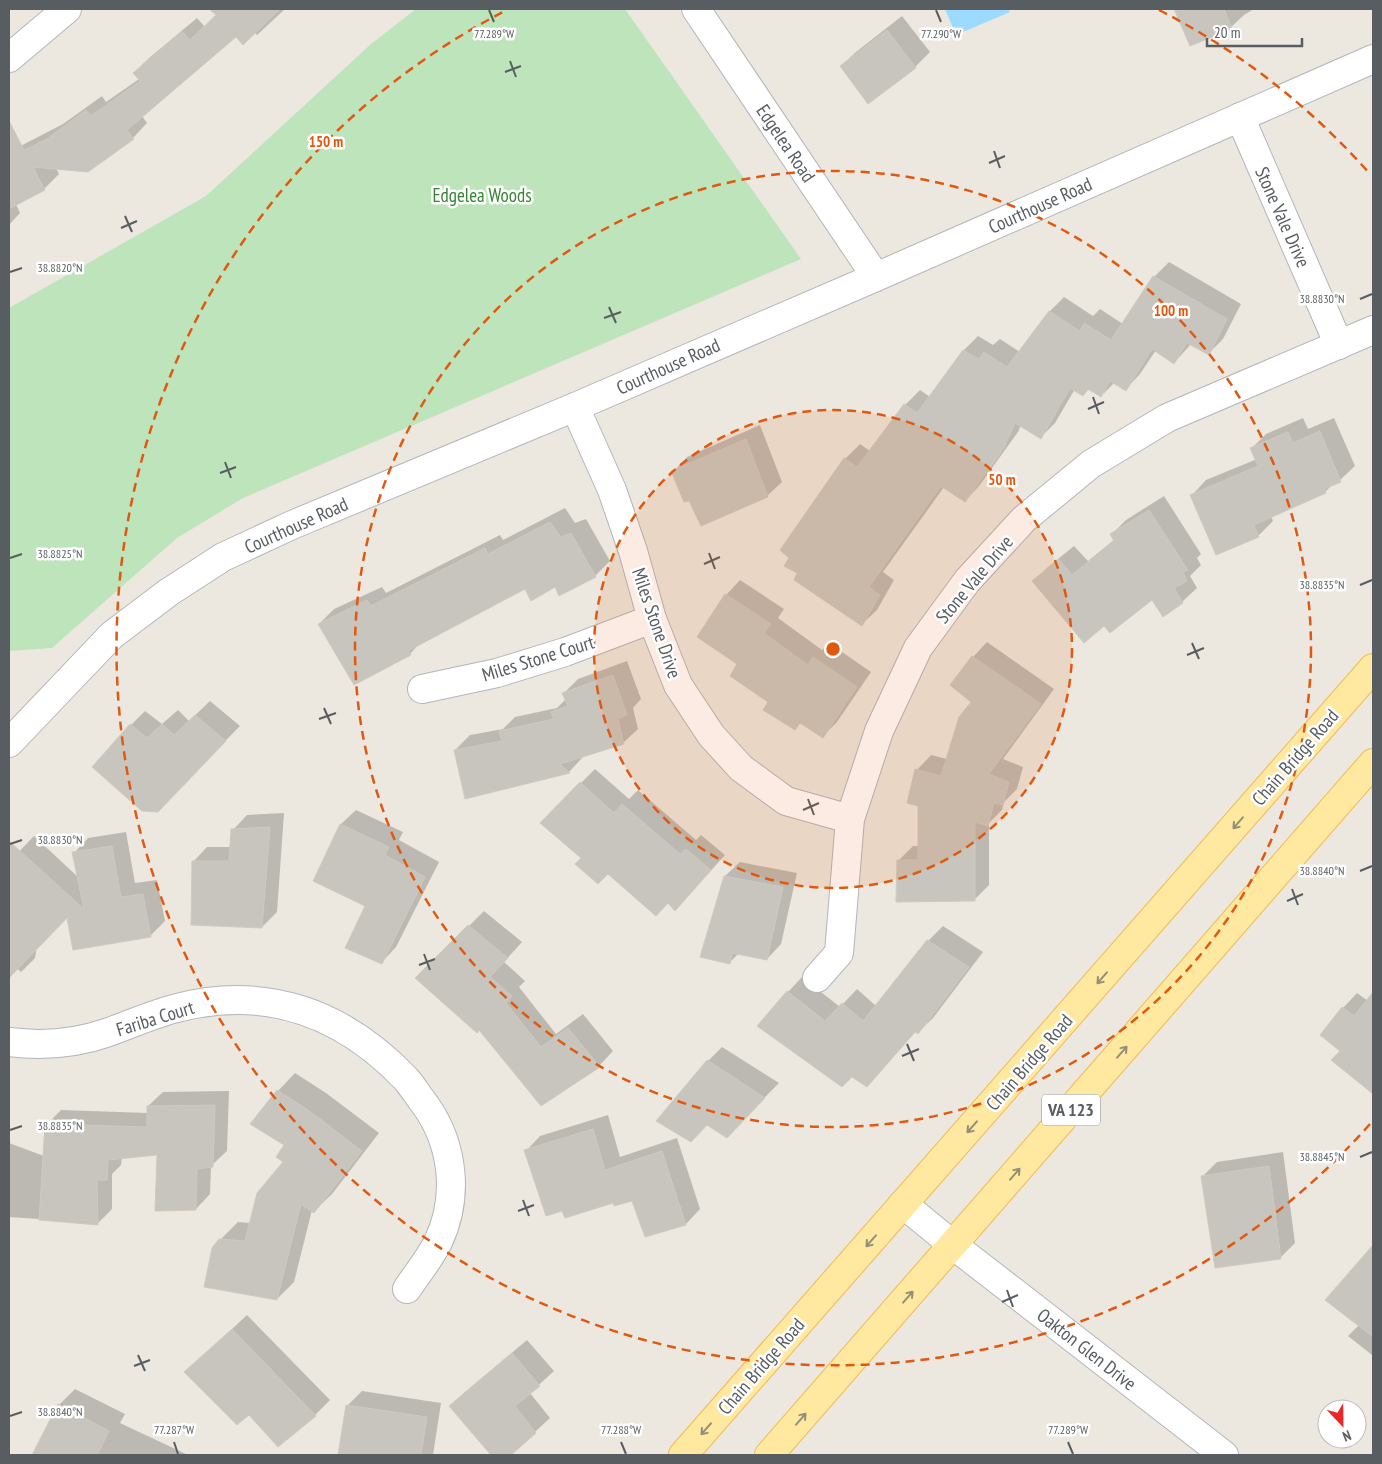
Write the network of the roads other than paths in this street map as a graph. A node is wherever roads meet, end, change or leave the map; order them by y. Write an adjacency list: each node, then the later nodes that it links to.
1 (67, 9): 3 (street)
2 (696, 9): 6 (street, Edgelea Road)
3 (9, 58)
4 (1373, 59): 5 (street, Courthouse Road)
5 (1240, 118): 6 (street, Courthouse Road); 8 (street, Stone Vale Drive)
6 (876, 277): 9 (street, Courthouse Road)
7 (1373, 330): 8 (street, Stone Vale Drive)
8 (1339, 344): 15 (street, Stone Vale Drive)
9 (574, 407): 10 (street, Miles Stone Drive); 13 (street, Courthouse Road)
10 (652, 619): 12 (street, Miles Stone Court); 15 (street, Miles Stone Drive)
11 (1373, 668): 18 (main road, Chain Bridge Road, one-way to 18)
12 (422, 689)
13 (9, 743)
14 (1373, 763): 19 (main road, VA 123, one-way to 14)
15 (850, 819): 16 (street, Stone Vale Drive)
16 (817, 978)
17 (9, 1042): 20 (street, Fariba Court)
18 (903, 1204): 19 (street, Oakton Glen Drive); 21 (main road, Chain Bridge Road, one-way to 21)
19 (954, 1245): 22 (main road, VA 123, one-way to 19); 23 (street, Oakton Glen Drive)
20 (407, 1289)
21 (683, 1455)
22 (769, 1455)
23 (1224, 1455)

